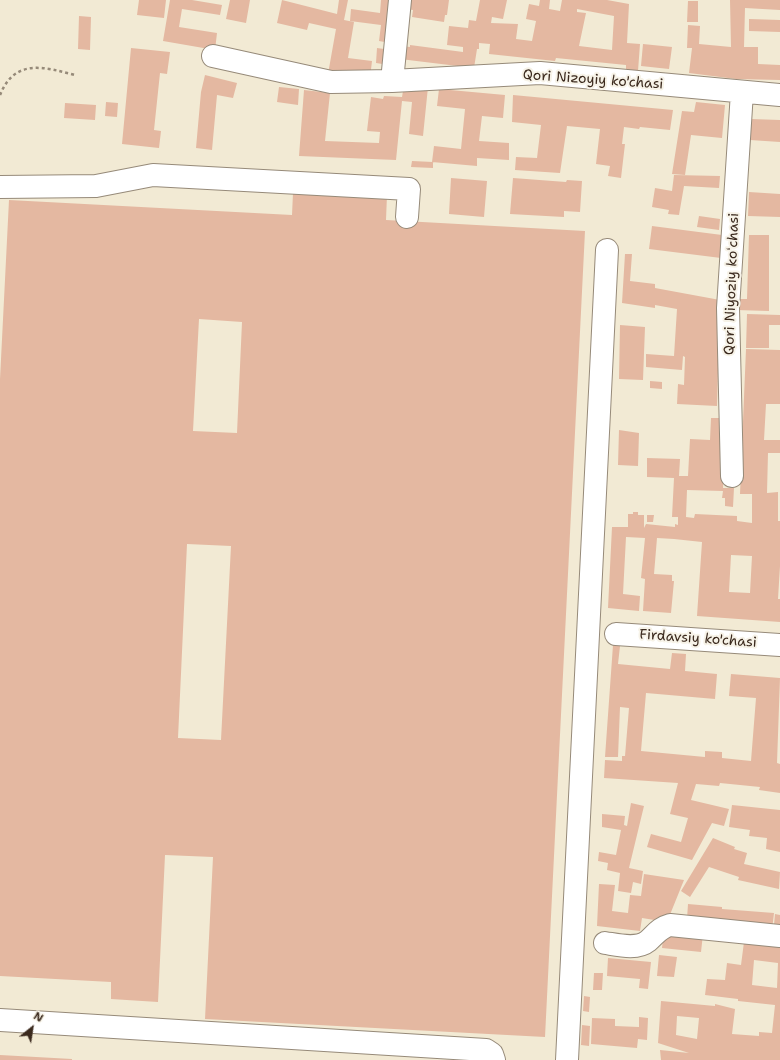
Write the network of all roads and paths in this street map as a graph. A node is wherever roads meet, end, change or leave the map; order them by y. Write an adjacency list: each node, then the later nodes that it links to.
1 (400, 0): 4 (street)
2 (213, 56): 4 (street, Qori Nizoyiy ko'chasi)
3 (75, 76): 7 (path)
4 (392, 81): 5 (street, Qori Nizoyiy ko'chasi)
5 (742, 92): 6 (street, Qori Nizoyiy ko'chasi); 11 (street, Qori Niyoziy koʻchasi)
6 (780, 95)
7 (0, 96)
8 (0, 187): 9 (street)
9 (407, 217)
10 (607, 250): 18 (street)
11 (732, 476)
12 (616, 634): 13 (street, Firdavsiy ko'chasi)
13 (780, 645)
14 (780, 936): 15 (street)
15 (605, 943)
16 (0, 1020): 17 (street)
17 (494, 1060)
18 (567, 1060)

